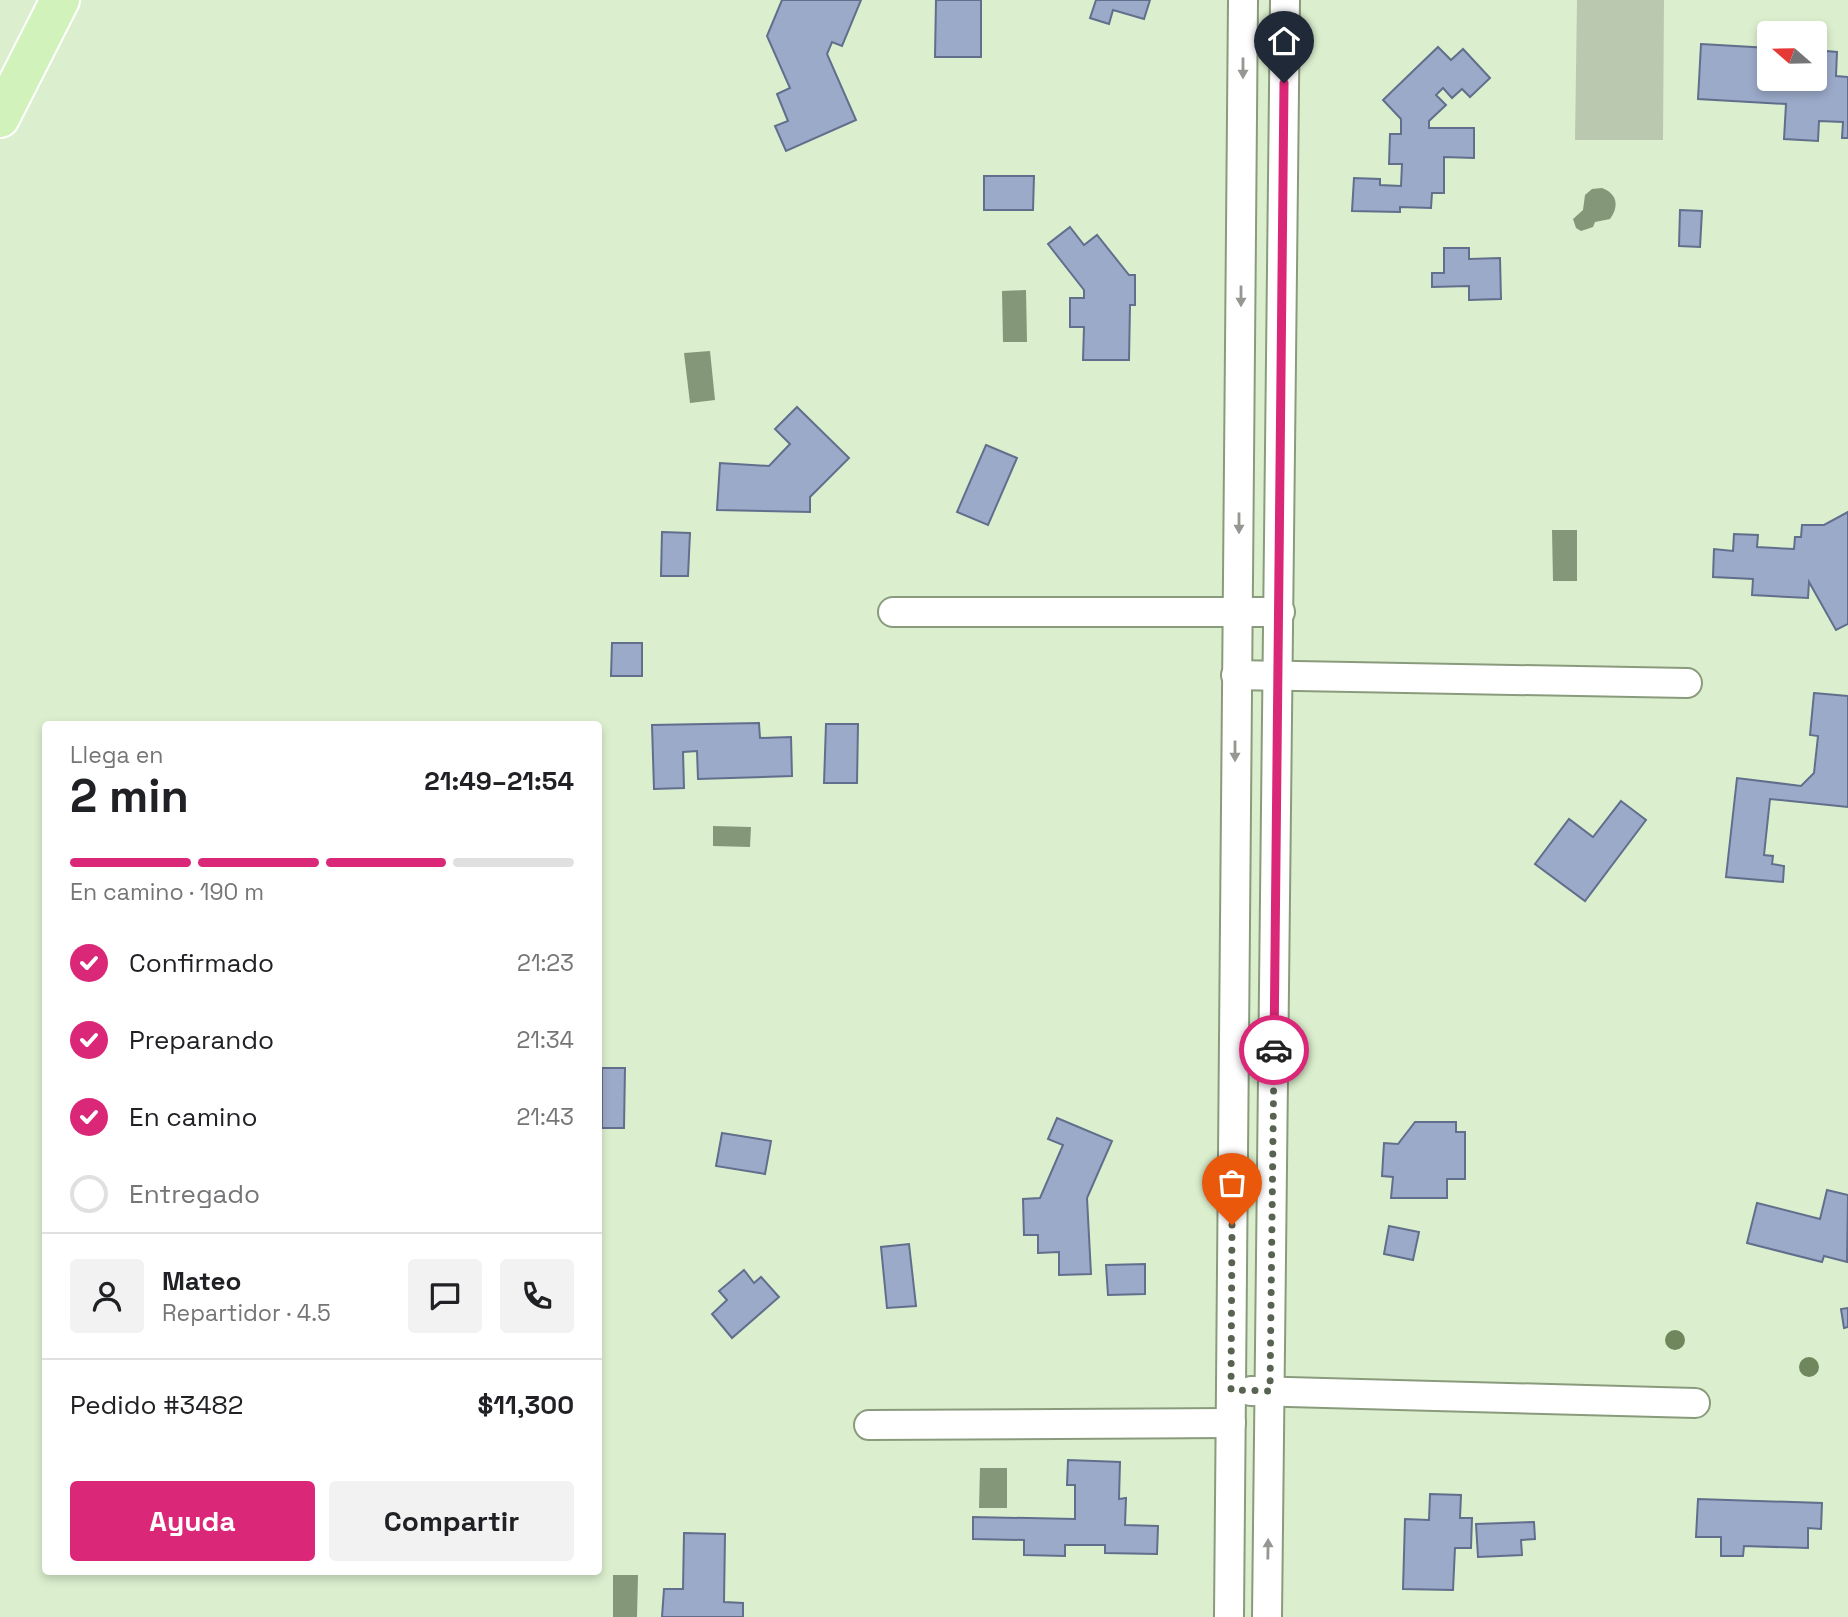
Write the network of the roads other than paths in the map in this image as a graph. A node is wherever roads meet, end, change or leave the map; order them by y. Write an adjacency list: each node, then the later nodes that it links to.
1 (60, 0): 4 (main road)
2 (1243, 0): 6 (street, one-way to 6)
3 (1285, 0): 7 (street)
4 (0, 118)
5 (893, 612): 6 (street)
6 (1238, 612): 7 (street); 8 (street)
7 (1280, 612): 9 (street)
8 (1236, 675): 9 (street); 11 (street, one-way to 11)
9 (1279, 676): 10 (street); 12 (street)
10 (1687, 683)
11 (1231, 1390): 12 (street); 14 (street)
12 (1270, 1391): 13 (street); 17 (street, one-way to 12)
13 (1695, 1403)
14 (1231, 1423): 15 (street); 16 (street)
15 (869, 1425)
16 (1229, 1617)
17 (1267, 1617)

